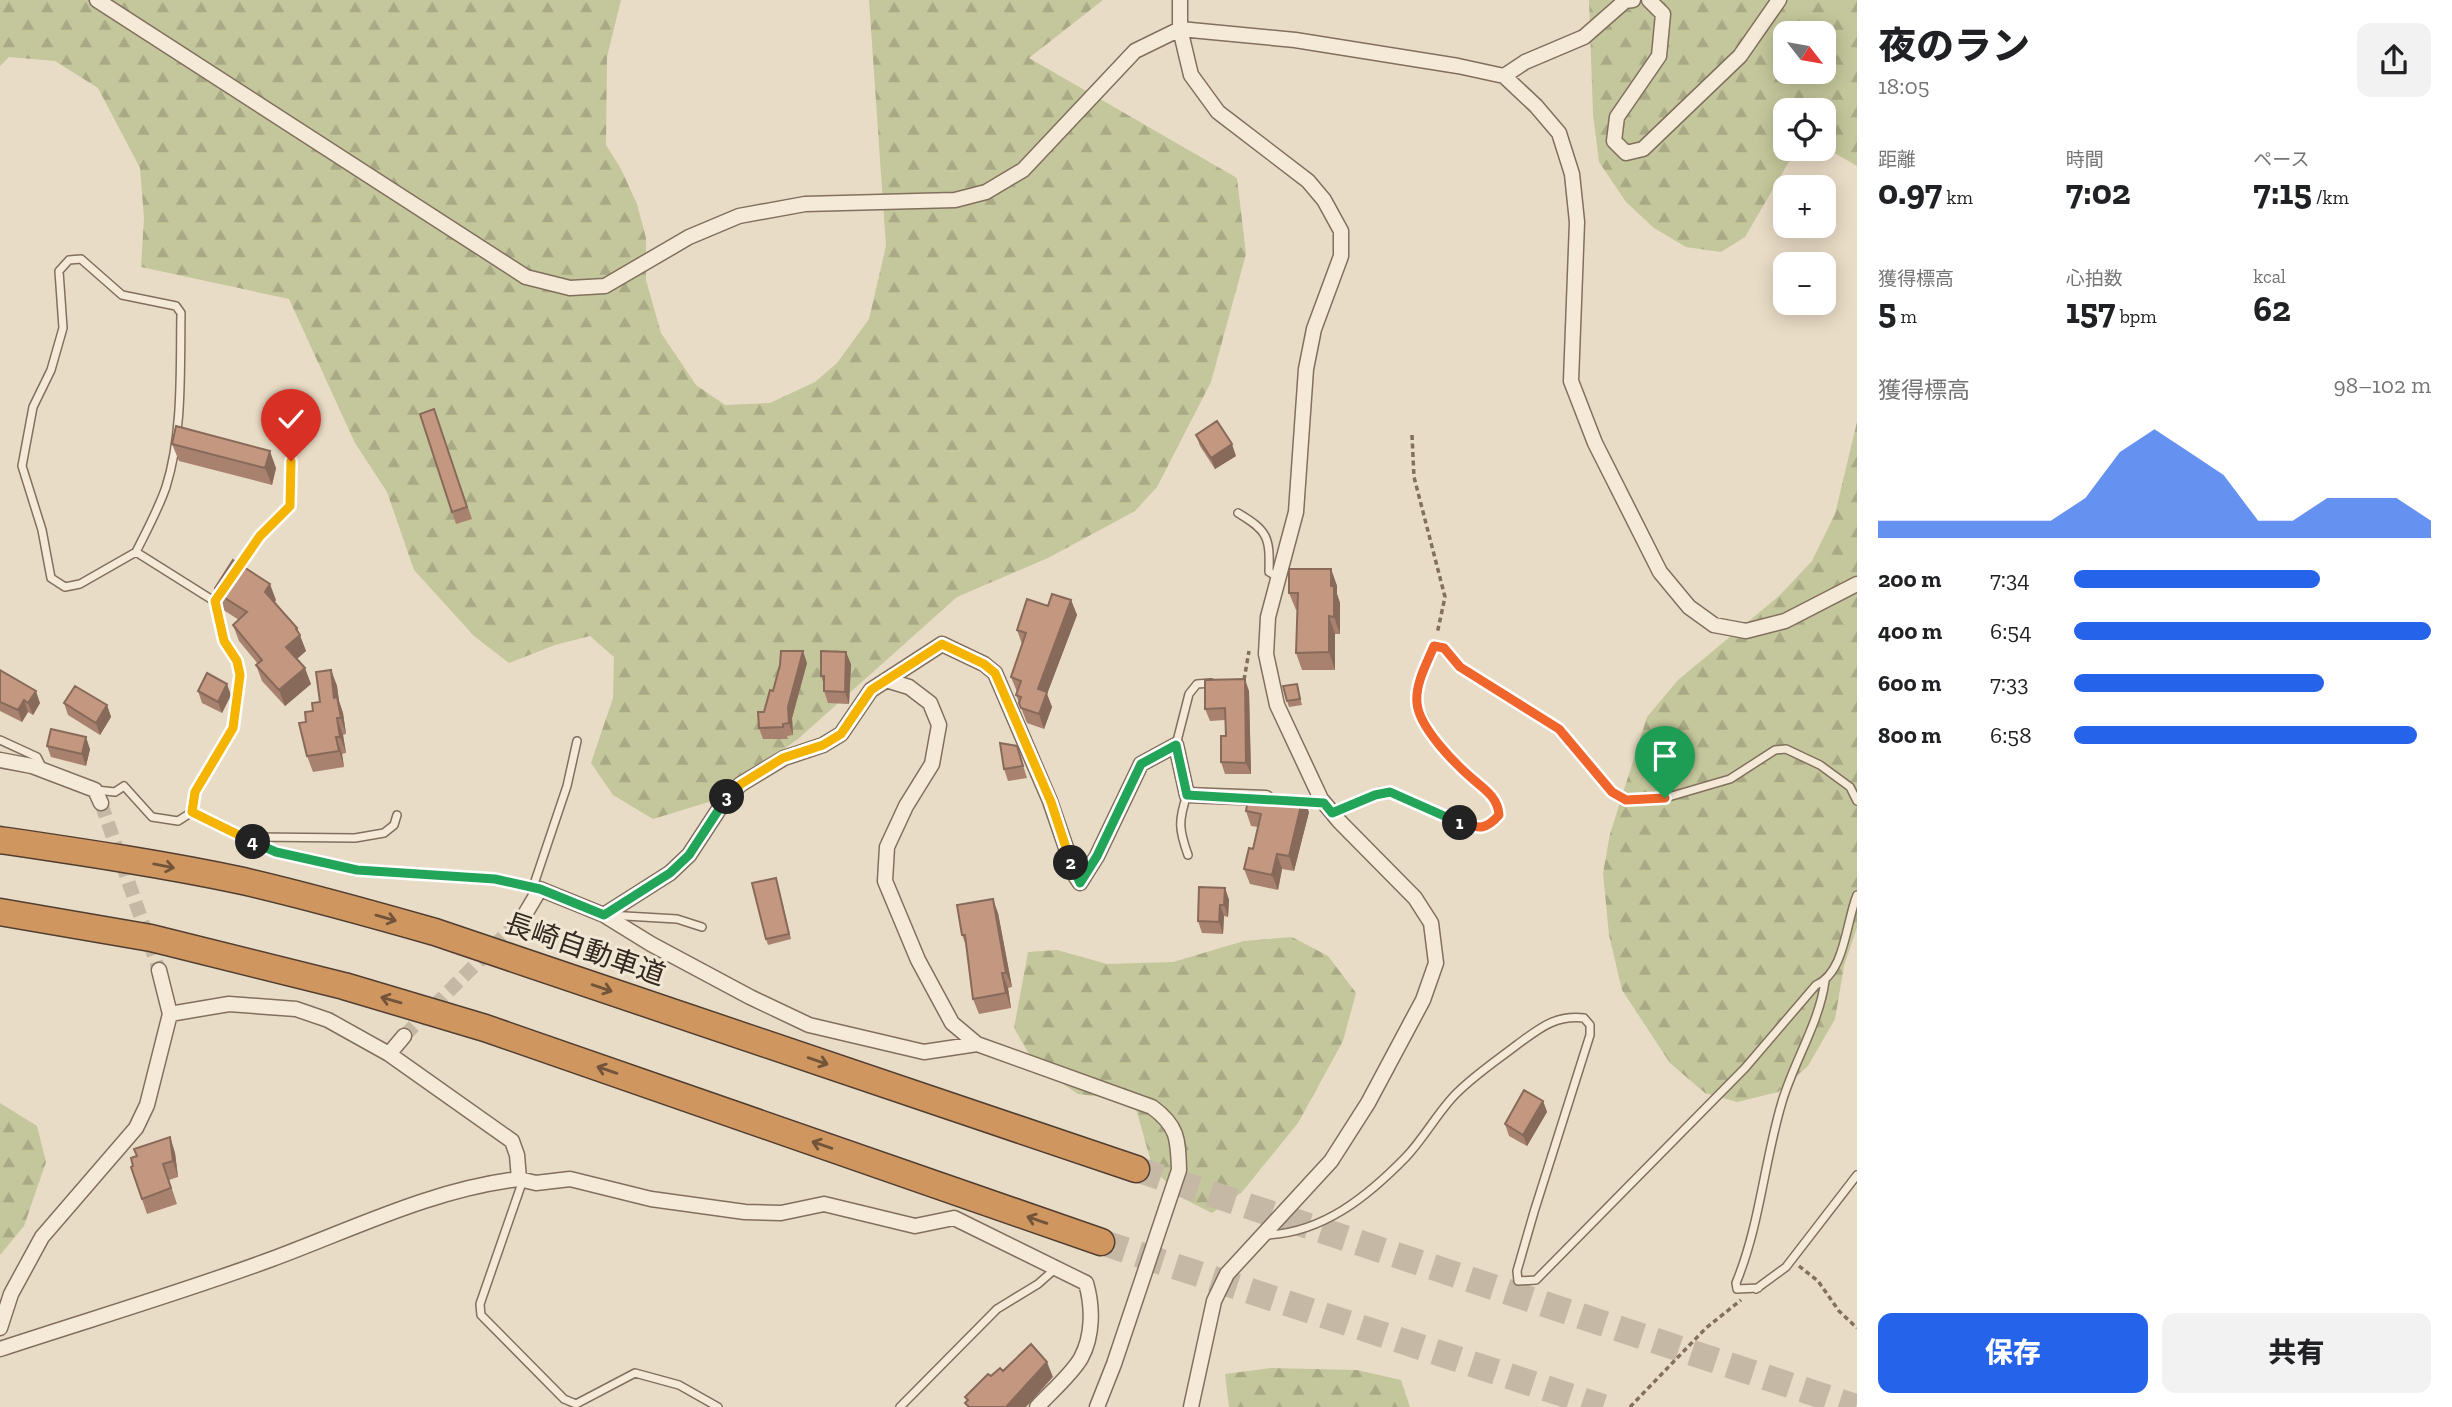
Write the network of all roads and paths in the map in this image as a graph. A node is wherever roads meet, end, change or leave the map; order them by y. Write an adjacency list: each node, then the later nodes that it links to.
1 (97, 0): 6 (street)
2 (1180, 0): 6 (street)
3 (1633, 0): 7 (street)
4 (1650, 0): 5 (street)
5 (1779, 0)
6 (1180, 29): 7 (street); 12 (street)
7 (1504, 76): 14 (street)
8 (1412, 435): 17 (path)
9 (291, 461): 13 (lane)
10 (1238, 513): 12 (lane)
11 (136, 552): 11 (lane); 16 (lane)
12 (1279, 578): 29 (street)
13 (230, 579)
14 (1857, 584)
15 (222, 590): 16 (lane)
16 (215, 601): 30 (lane)
17 (1434, 646): 28 (lane); 29 (lane)
18 (886, 680): 22 (street); 40 (street); 47 (street)
19 (1221, 682): 22 (lane)
20 (0, 740): 24 (lane)
21 (577, 741): 37 (lane)
22 (1176, 745): 25 (street)
23 (0, 760): 24 (street)
24 (44, 771): 26 (street)
25 (1187, 795): 27 (street); 35 (lane)
26 (98, 796): 30 (lane)
27 (1284, 799)
28 (1857, 801)
29 (1322, 806): 52 (street)
30 (192, 812): 33 (lane)
31 (397, 814): 33 (lane)
32 (0, 827): 36 (highway)
33 (240, 837): 37 (lane)
34 (0, 840): 36 (highway, 長崎自動車道)
35 (1188, 855)
36 (116, 857): 49 (highway, 長崎自動車道, one-way to 49)
37 (536, 888): 40 (street); 41 (street)
38 (1857, 895): 44 (lane)
39 (0, 912): 53 (highway, one-way to 39)
40 (604, 915): 42 (lane); 47 (street)
41 (524, 916)
42 (702, 927)
43 (159, 970): 45 (street)
44 (1825, 981): 52 (lane); 56 (lane)
45 (170, 1014): 48 (street); 57 (street)
46 (404, 1036): 48 (street)
47 (977, 1044): 63 (street)
48 (389, 1054): 51 (street)
49 (1136, 1169)
50 (1857, 1175): 54 (lane)
51 (521, 1180): 55 (street); 59 (street); 60 (lane)
52 (1262, 1236): 64 (street)
53 (1101, 1242)
54 (1792, 1260): 56 (lane); 58 (path)
55 (1055, 1268): 61 (lane); 62 (street)
56 (1754, 1290): 65 (path)
57 (0, 1328)
58 (1857, 1328)
59 (0, 1349)
60 (718, 1407)
61 (900, 1407)
62 (1037, 1407)
63 (1097, 1407)
64 (1191, 1407)
65 (1630, 1407)

